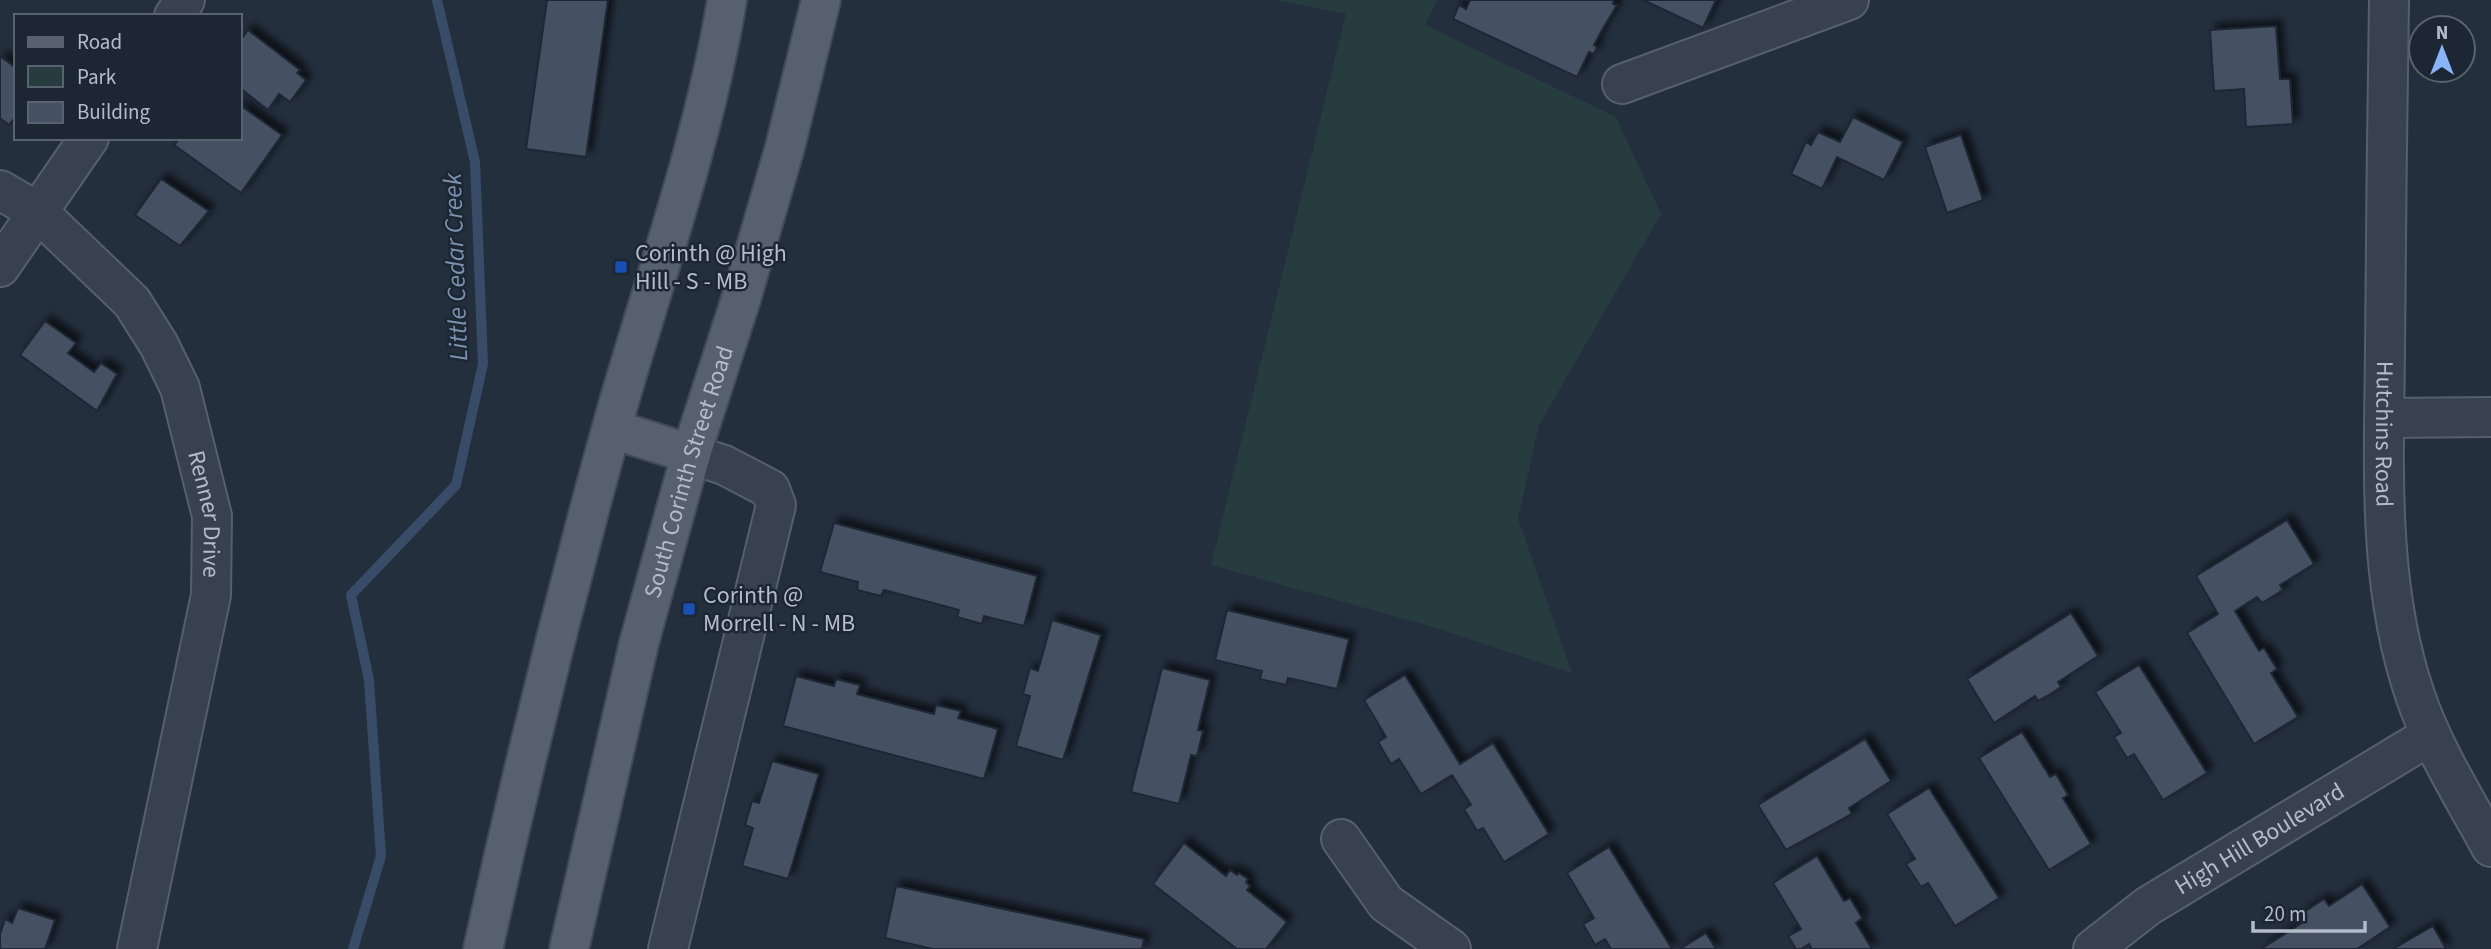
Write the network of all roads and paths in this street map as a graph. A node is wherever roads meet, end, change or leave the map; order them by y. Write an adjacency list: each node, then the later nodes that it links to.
1 (727, 0): 13 (main road)
2 (821, 0): 14 (main road, South Corinth Street Road)
3 (1849, 0): 5 (street)
4 (2389, 0): 12 (street, Hutchins Road)
5 (1814, 6): 6 (street)
6 (1622, 84)
7 (88, 140): 9 (street)
8 (0, 190): 9 (street, Renner Drive)
9 (38, 212): 10 (street); 18 (street, Renner Drive)
10 (0, 267)
11 (2491, 417): 12 (street)
12 (2385, 418): 15 (street, Hutchins Road)
13 (612, 429): 14 (main road); 19 (main road)
14 (691, 454): 20 (main road, South Corinth Street Road); 21 (street)
15 (2431, 735): 17 (street, Hutchins Road); 23 (street, High Hill Boulevard)
16 (1341, 839): 22 (street)
17 (2491, 846)
18 (137, 949)
19 (483, 949)
20 (569, 949)
21 (668, 949)
22 (1451, 949)
23 (2093, 949)

